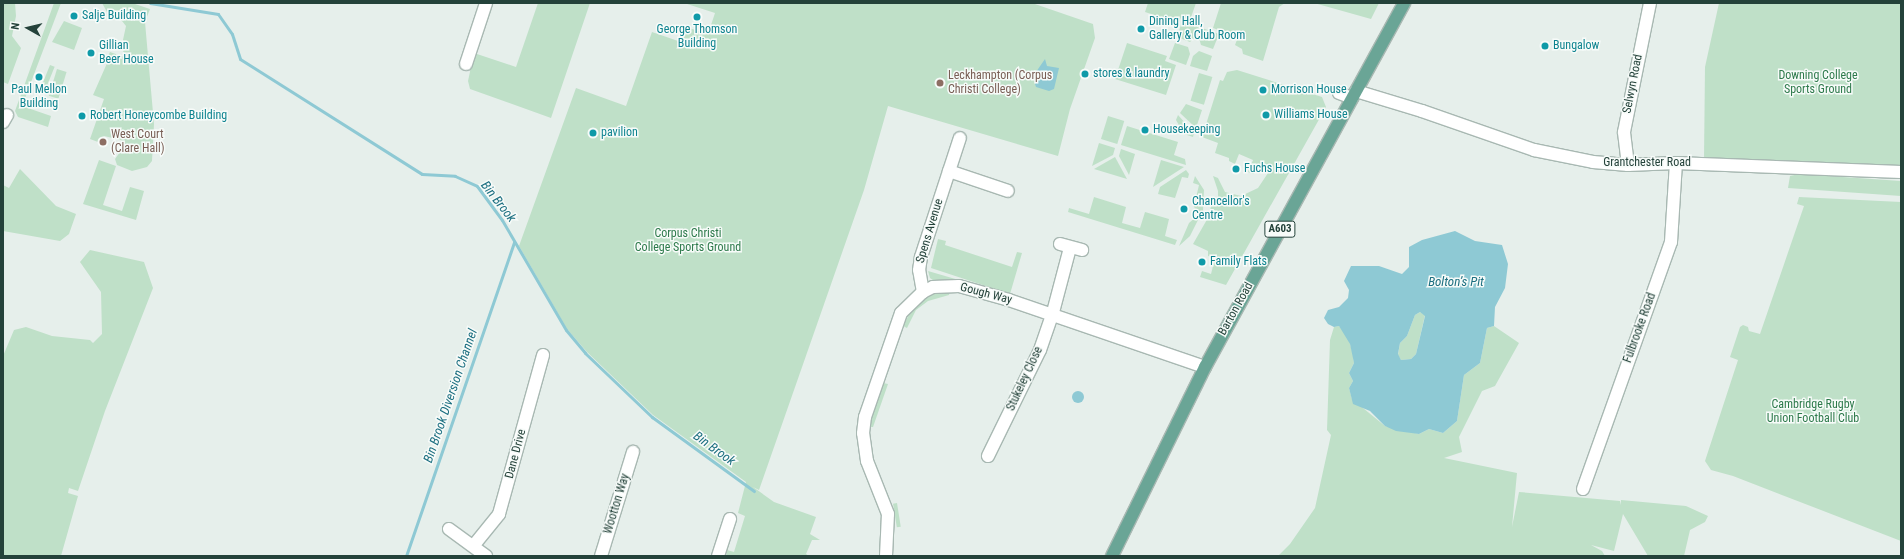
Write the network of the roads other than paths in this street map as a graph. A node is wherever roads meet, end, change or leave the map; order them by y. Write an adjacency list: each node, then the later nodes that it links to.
1 (486, 3): 4 (street)
2 (1650, 3): 9 (street, Selwyn Road)
3 (1402, 4): 6 (main road, Barton Road / A603)
4 (466, 64)
5 (1338, 93): 6 (street, Grantchester Road)
6 (1354, 95): 9 (street, Grantchester Road); 17 (main road, Barton Road / A603)
7 (960, 138): 10 (street, Spens Avenue)
8 (1676, 163): 9 (street, Grantchester Road); 11 (street, Grantchester Road); 20 (street, Fulbrooke Road)
9 (1628, 165)
10 (949, 171): 12 (street); 14 (street, Spens Avenue)
11 (1901, 172)
12 (1002, 185)
13 (1071, 247): 15 (street, Stukeley Close)
14 (923, 292): 15 (street, Gough Way); 27 (street, Gough Way)
15 (1052, 316): 17 (street, Gough Way); 19 (street, Stukeley Close)
16 (543, 354): 23 (street, Dane Drive)
17 (1205, 367): 28 (main road, Barton Road / A603)
18 (633, 452): 25 (street, Wootton Way)
19 (988, 456)
20 (1583, 489)
21 (730, 519): 26 (street)
22 (449, 529): 23 (street)
23 (474, 545): 24 (street)
24 (486, 556)
25 (601, 556)
26 (718, 556)
27 (886, 556)
28 (1112, 556)

